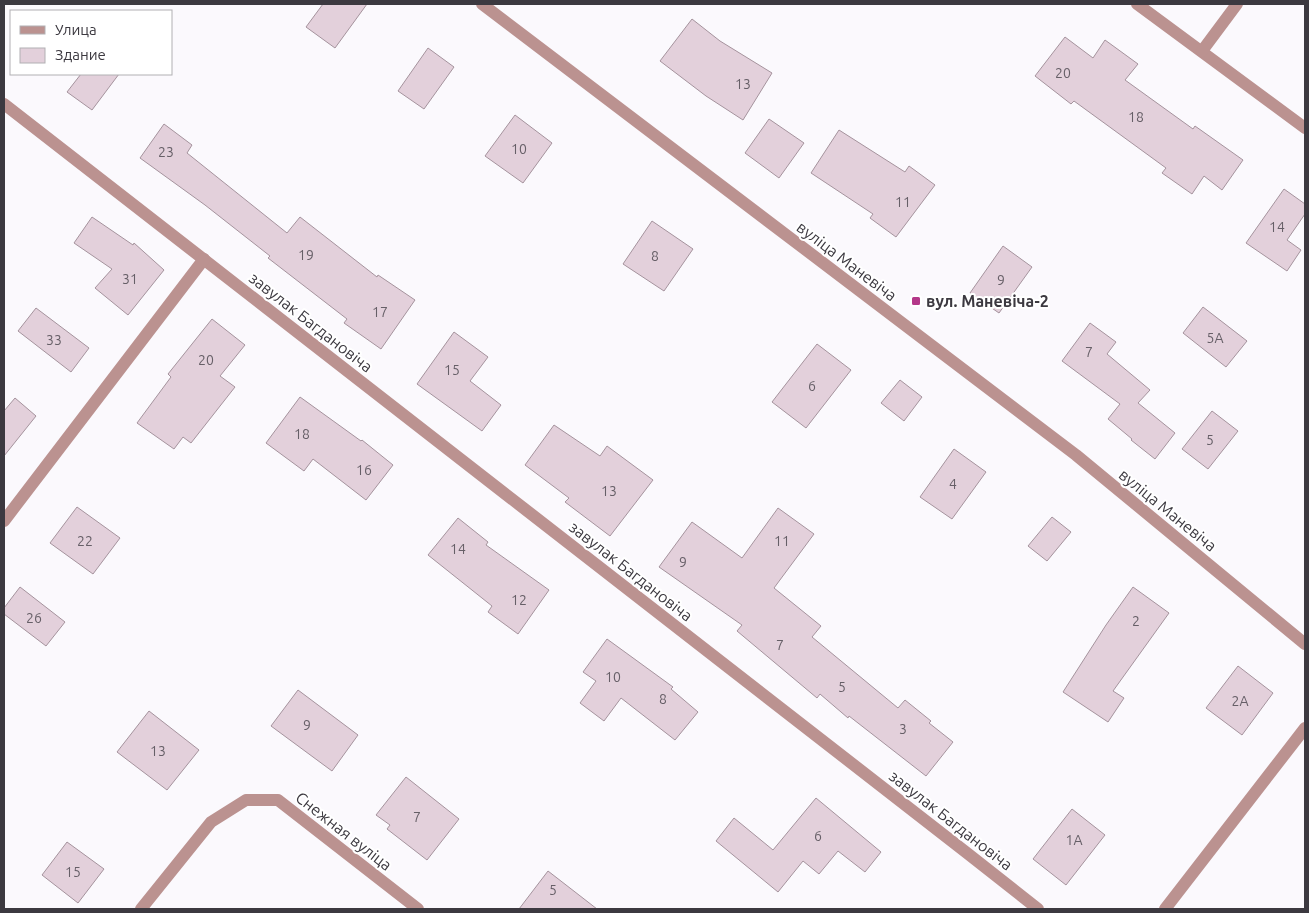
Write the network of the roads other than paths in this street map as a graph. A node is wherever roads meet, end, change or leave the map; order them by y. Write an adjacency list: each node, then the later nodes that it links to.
1 (482, 4): 9 (street, вуліца Маневіча)
2 (1137, 4): 4 (street)
3 (1237, 4): 4 (street)
4 (1202, 51): 6 (street)
5 (4, 104): 7 (street, завулак Багдановіча)
6 (1305, 128)
7 (204, 259): 8 (street); 13 (street, завулак Багдановіча)
8 (4, 521)
9 (1305, 644)
10 (1305, 728): 14 (street)
11 (141, 909): 12 (street, Снежная вуліца)
12 (418, 909)
13 (1038, 909)
14 (1165, 909)

